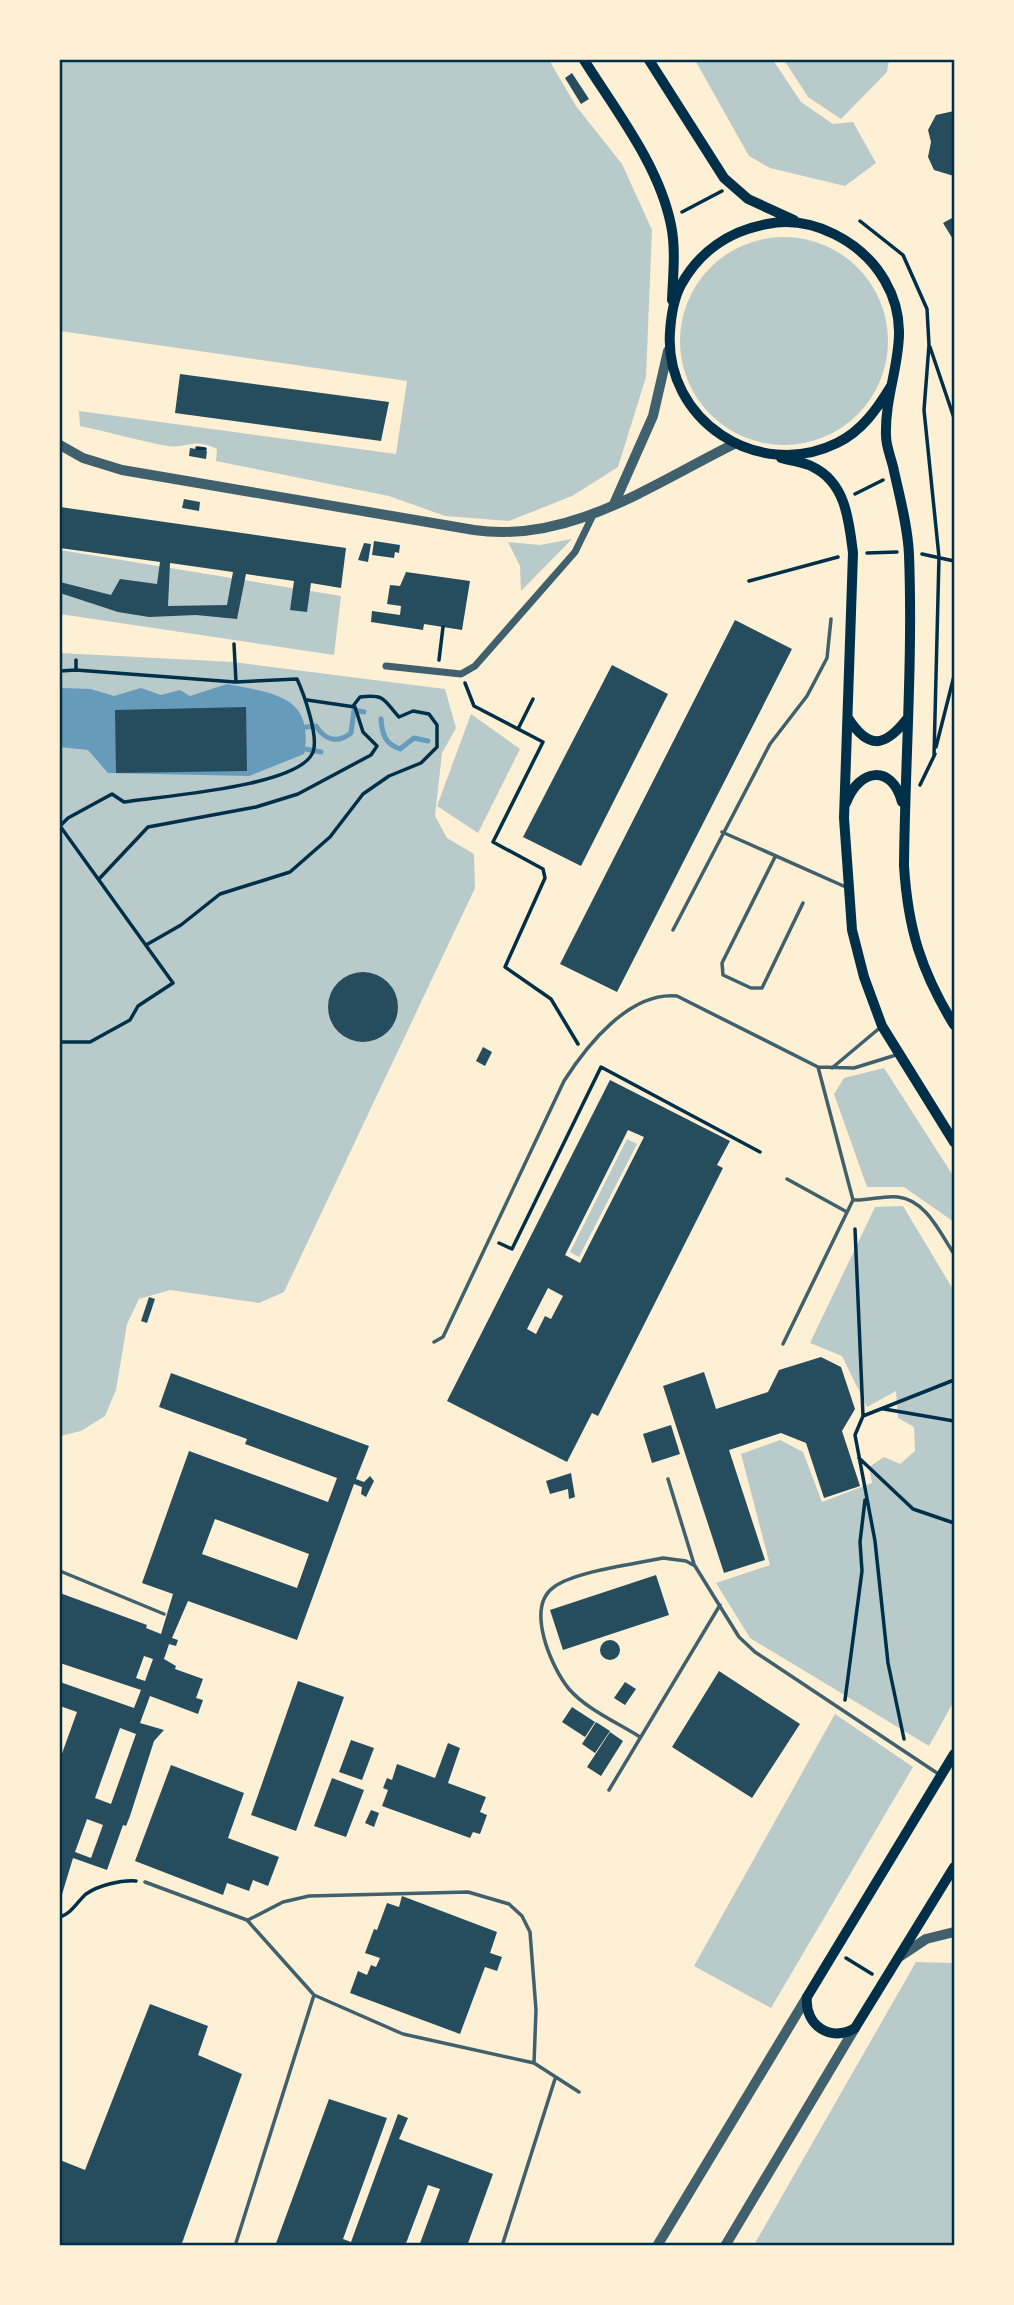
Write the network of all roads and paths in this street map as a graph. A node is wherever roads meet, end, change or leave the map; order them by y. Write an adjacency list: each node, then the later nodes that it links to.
1 (584, 60): 4 (main road)
2 (649, 60): 3 (main road)
3 (733, 186): 4 (path); 6 (main road)
4 (669, 219): 7 (main road)
5 (860, 221): 8 (path)
6 (800, 223): 7 (main road); 10 (main road)
7 (671, 311): 9 (main road)
8 (929, 345): 11 (path); 23 (path)
9 (668, 351): 12 (main road); 19 (street)
10 (891, 386): 16 (main road); 17 (main road)
11 (954, 418)
12 (734, 444): 16 (main road); 19 (street)
13 (60, 445): 20 (street)
14 (197, 447): 15 (path)
15 (205, 449)
16 (761, 453): 18 (main road)
17 (895, 474): 18 (path); 21 (main road)
18 (844, 500): 22 (main road)
19 (614, 505): 20 (street)
20 (594, 513): 34 (street)
21 (909, 552): 22 (path); 23 (path); 41 (main road)
22 (853, 553): 25 (path); 40 (main road)
23 (939, 557): 24 (path); 43 (path)
24 (954, 561)
25 (749, 581)
26 (831, 619): 48 (lane)
27 (443, 627): 33 (path)
28 (234, 644): 36 (path)
29 (76, 660): 31 (path)
30 (386, 666): 33 (street)
31 (76, 670): 32 (path); 36 (path)
32 (60, 671)
33 (438, 673): 34 (street)
34 (461, 674): 42 (path)
35 (954, 676): 43 (path)
36 (236, 682): 38 (path)
37 (533, 699): 42 (path)
38 (307, 700): 39 (path); 47 (path)
39 (354, 707): 50 (path); 54 (path)
40 (848, 718): 41 (main road); 45 (main road)
41 (907, 719): 46 (main road)
42 (518, 729): 58 (path)
43 (934, 756): 44 (path)
44 (916, 792)
45 (844, 809): 46 (main road); 51 (main road)
46 (905, 815): 55 (main road)
47 (60, 826): 50 (path)
48 (722, 832): 49 (lane); 53 (lane)
49 (775, 858): 51 (lane); 52 (lane)
50 (99, 878): 54 (path)
51 (848, 888): 56 (main road)
52 (803, 903)
53 (673, 930)
54 (146, 945): 57 (path)
55 (954, 1025)
56 (882, 1026): 59 (main road); 61 (lane)
57 (60, 1042)
58 (583, 1052): 60 (lane); 68 (lane)
59 (898, 1055): 61 (lane); 62 (main road)
60 (818, 1067): 61 (lane); 65 (lane)
61 (832, 1068)
62 (952, 1137)
63 (760, 1152): 68 (path)
64 (787, 1179): 66 (lane)
65 (853, 1200): 66 (lane); 69 (lane)
66 (848, 1212): 71 (lane)
67 (855, 1229): 74 (path)
68 (489, 1238): 70 (lane)
69 (954, 1254)
70 (433, 1342)
71 (783, 1344)
72 (954, 1380): 73 (path)
73 (882, 1409): 74 (path); 75 (path)
74 (863, 1416): 76 (path)
75 (954, 1421)
76 (858, 1457): 78 (path); 79 (path)
77 (668, 1479): 80 (lane)
78 (865, 1494): 84 (path); 86 (path)
79 (954, 1523)
80 (695, 1566): 82 (lane); 85 (lane)
81 (60, 1571): 83 (lane)
82 (720, 1605): 84 (lane); 85 (lane)
83 (164, 1614)
84 (844, 1710): 86 (lane)
85 (640, 1737): 89 (lane)
86 (907, 1752): 88 (lane)
87 (954, 1755): 88 (main road)
88 (942, 1776): 95 (main road)
89 (609, 1790)
90 (954, 1867): 96 (main road)
91 (145, 1882): 92 (path); 93 (lane)
92 (60, 1917)
93 (247, 1920): 98 (lane); 101 (lane)
94 (954, 1932): 96 (street)
95 (835, 1952): 97 (path); 99 (main road)
96 (895, 1959): 97 (main road)
97 (883, 1981): 100 (main road)
98 (314, 1995): 101 (lane); 104 (lane)
99 (807, 1997): 100 (main road); 106 (street)
100 (855, 2028): 107 (street)
101 (534, 2063): 102 (lane)
102 (555, 2079): 103 (lane); 105 (lane)
103 (579, 2092)
104 (234, 2245)
105 (502, 2245)
106 (657, 2245)
107 (725, 2245)

